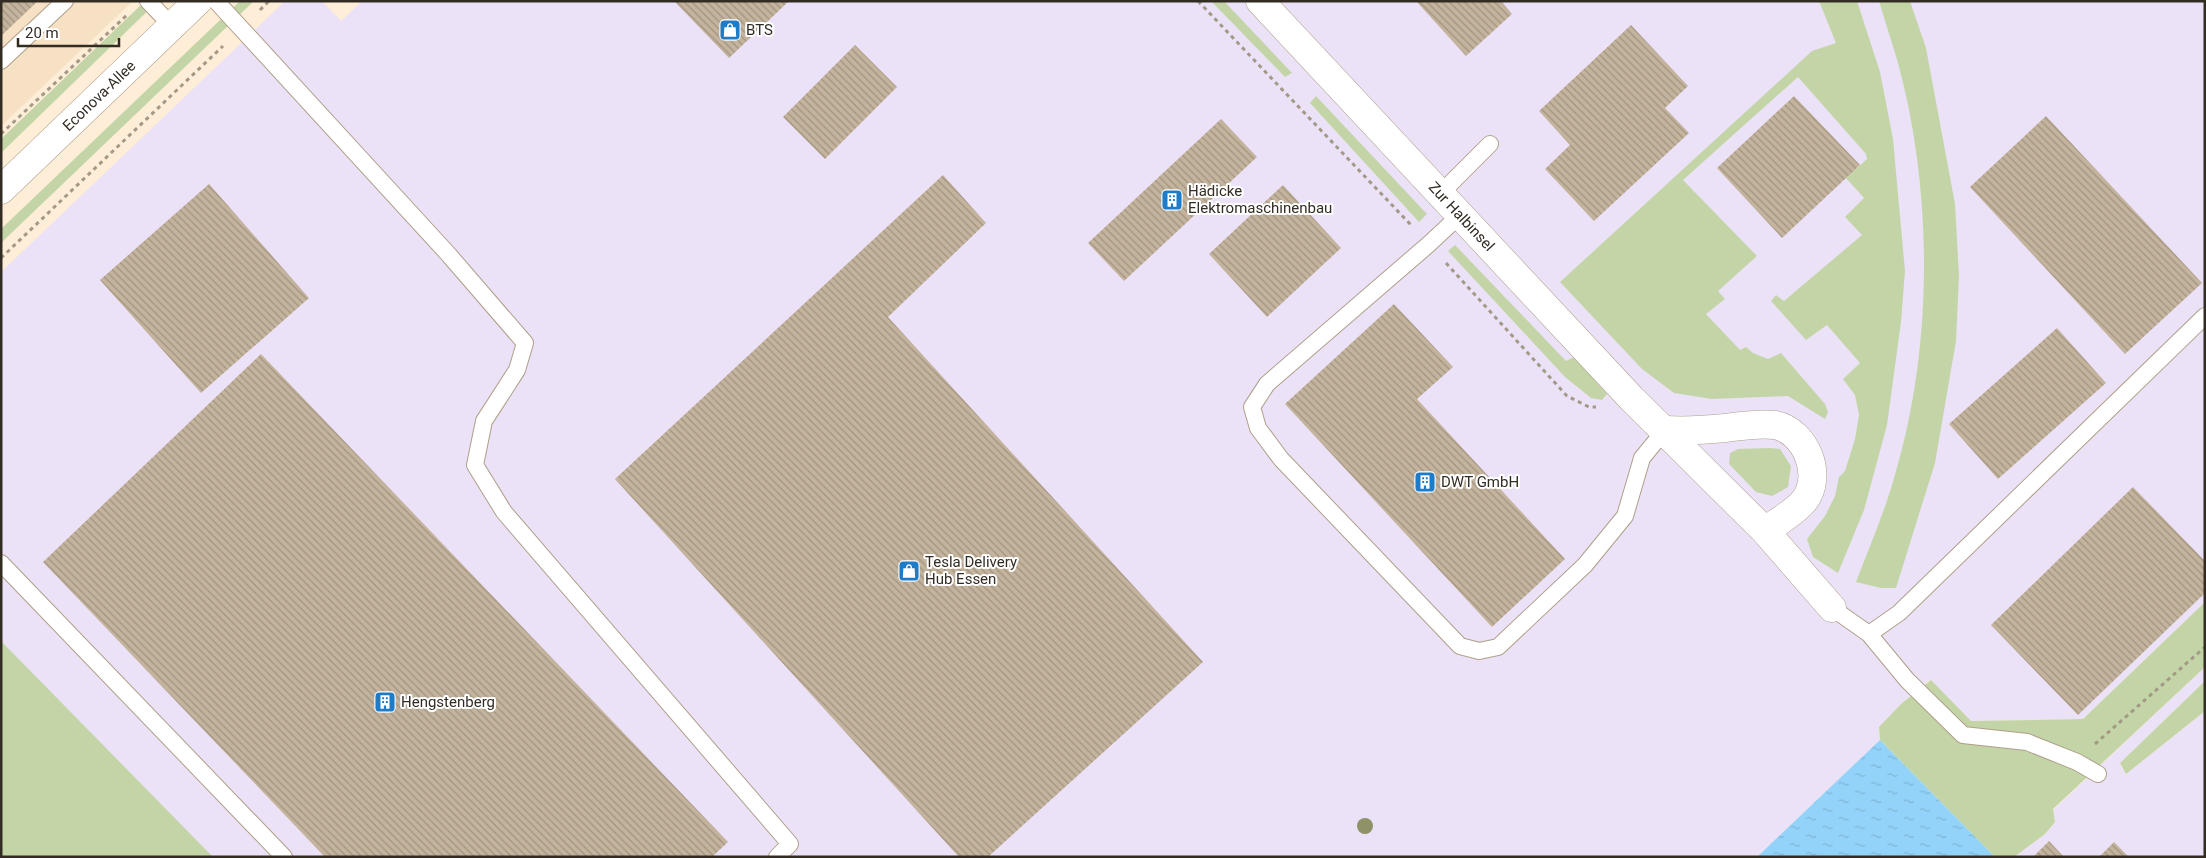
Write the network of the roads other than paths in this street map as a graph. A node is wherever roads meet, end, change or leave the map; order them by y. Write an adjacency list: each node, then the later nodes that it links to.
1 (66, 1): 7 (lane)
2 (198, 1): 6 (street, Econova-Allee)
3 (216, 1): 20 (lane)
4 (1260, 1): 10 (street, Zur Halbinsel)
5 (141, 5): 6 (lane)
6 (172, 26): 9 (street, Econova-Allee)
7 (1, 61)
8 (1490, 144): 10 (lane)
9 (1, 190)
10 (1440, 194): 11 (street, Zur Halbinsel)
11 (1460, 215): 13 (street, Zur Halbinsel); 13 (lane)
12 (2205, 316): 17 (lane)
13 (1665, 430): 14 (street, Zur Halbinsel); 14 (street)
14 (1765, 531): 16 (street, Zur Halbinsel)
15 (1, 563): 19 (lane)
16 (1832, 608): 17 (lane)
17 (1869, 634): 18 (lane)
18 (2098, 774)
19 (284, 857)
20 (777, 857)

